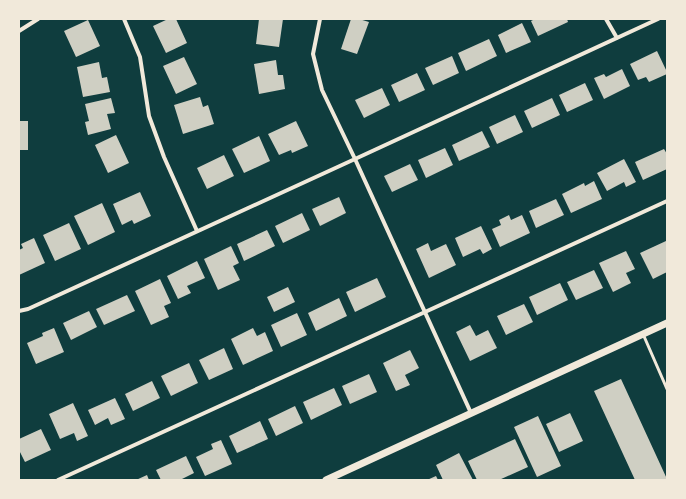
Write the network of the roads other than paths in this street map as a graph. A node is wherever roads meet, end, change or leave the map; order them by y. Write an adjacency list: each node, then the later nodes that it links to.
1 (38, 19): 6 (street)
2 (124, 19): 10 (street)
3 (320, 19): 8 (street)
4 (606, 19): 7 (street)
5 (658, 19): 7 (street)
6 (19, 31)
7 (616, 38): 8 (street)
8 (355, 159): 10 (street); 12 (street)
9 (667, 201): 12 (street)
10 (197, 231): 11 (street)
11 (19, 311)
12 (425, 312): 16 (street); 17 (street)
13 (667, 323): 14 (street)
14 (643, 334): 15 (lane); 16 (street)
15 (667, 389)
16 (472, 413): 18 (street)
17 (58, 480)
18 (326, 480)

